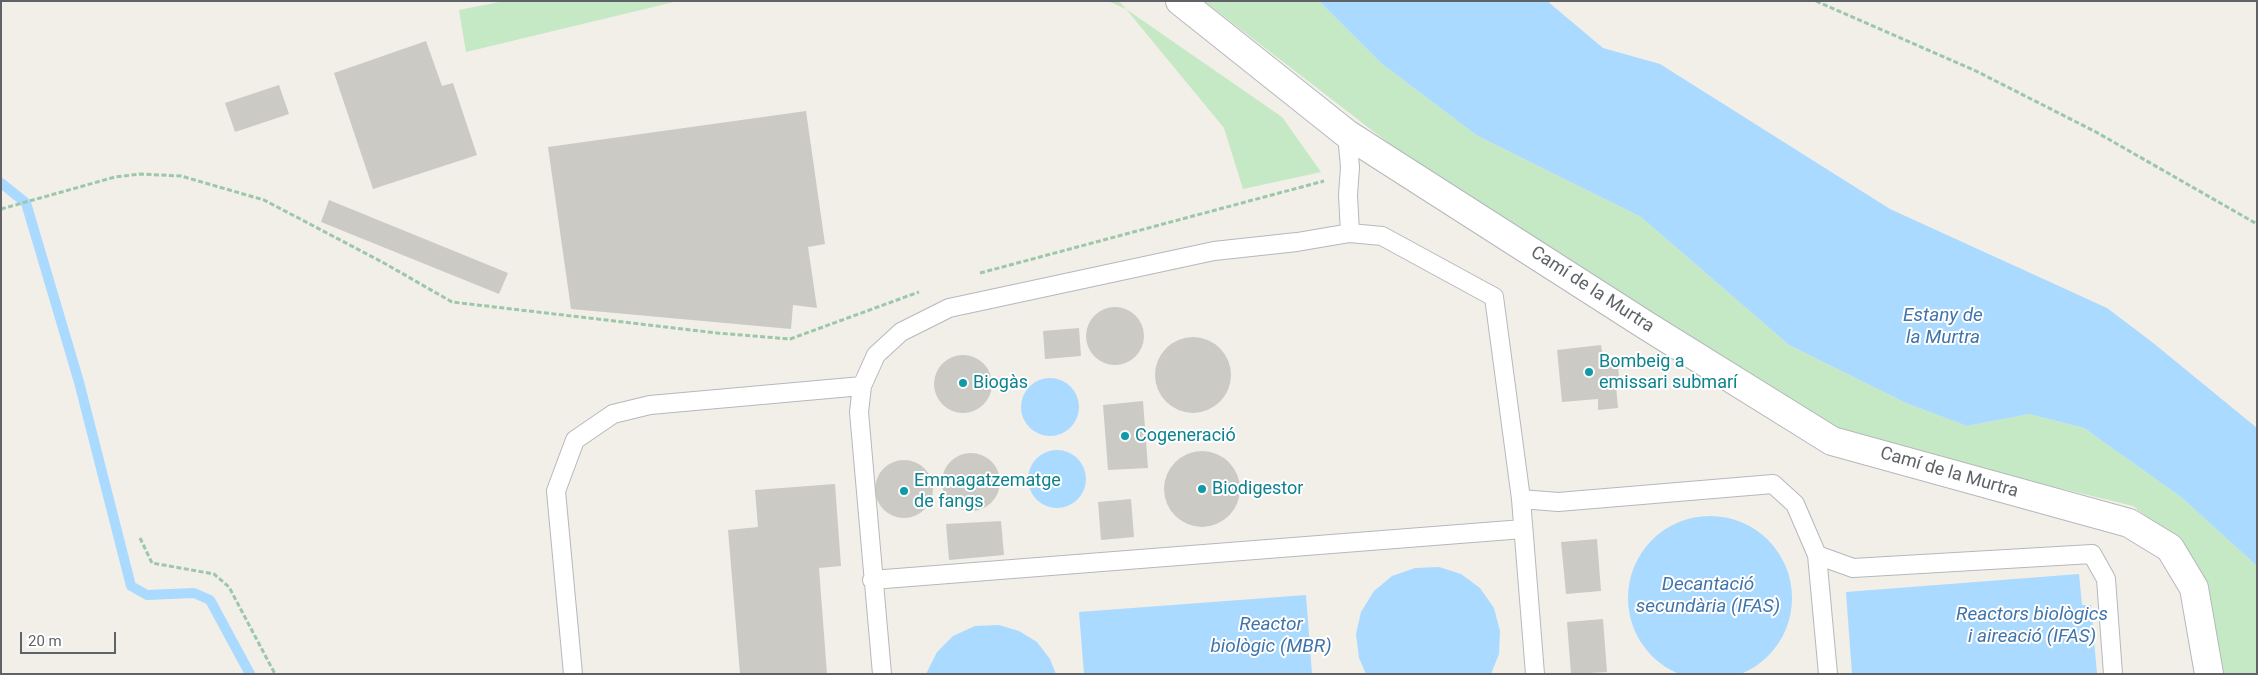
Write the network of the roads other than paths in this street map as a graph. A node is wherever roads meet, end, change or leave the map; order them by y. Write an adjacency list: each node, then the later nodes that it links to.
1 (1180, 1): 2 (street, Camí de la Murtra)
2 (1347, 134): 3 (lane); 14 (street, Camí de la Murtra)
3 (1350, 233): 4 (lane); 5 (lane)
4 (862, 386): 8 (lane); 9 (lane)
5 (1521, 499): 6 (lane); 7 (lane)
6 (1523, 529): 8 (lane); 11 (lane)
7 (1818, 555): 12 (lane); 13 (lane)
8 (872, 580): 10 (lane)
9 (573, 674)
10 (882, 674)
11 (1536, 674)
12 (1828, 674)
13 (2113, 674)
14 (2210, 674)

